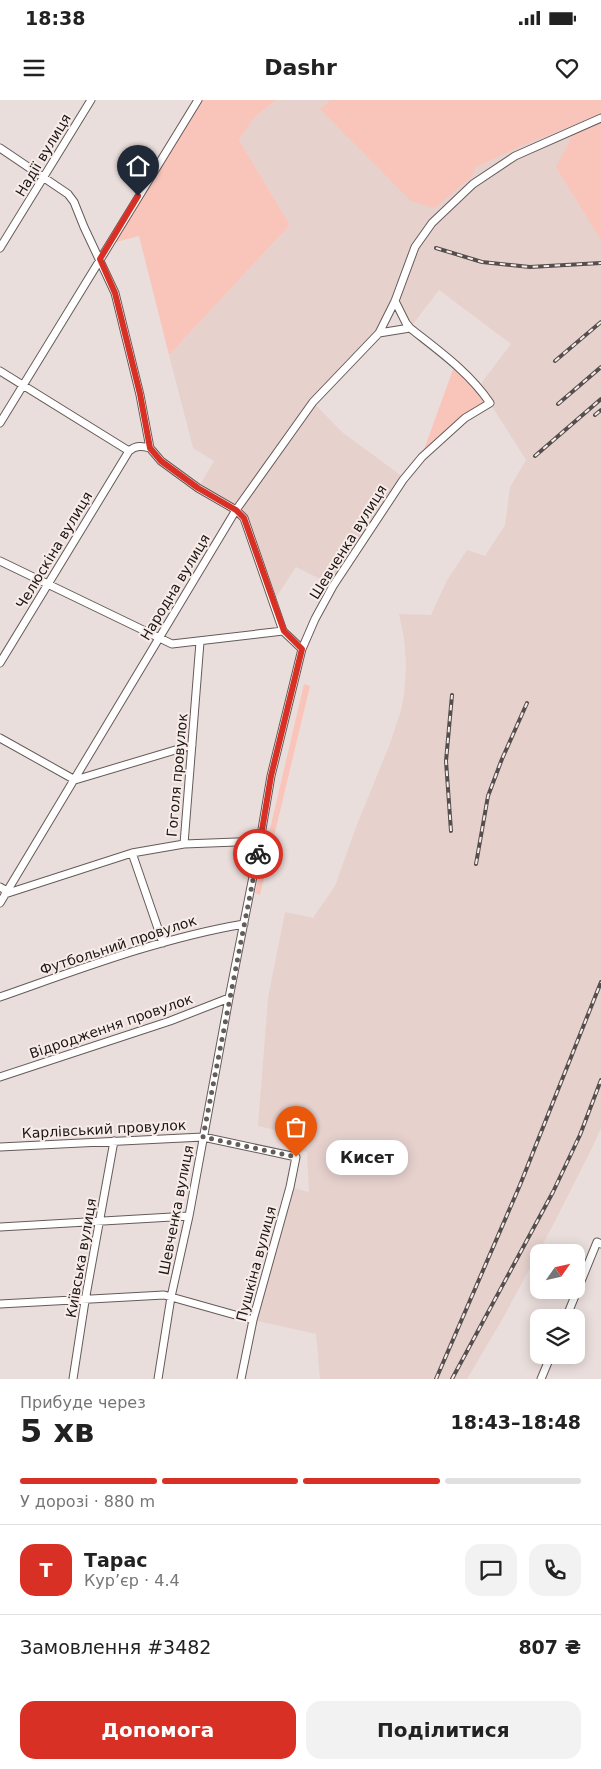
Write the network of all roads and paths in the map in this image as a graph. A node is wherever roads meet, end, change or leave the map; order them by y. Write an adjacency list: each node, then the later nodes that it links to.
1 (91, 100): 5 (street, Надії вулиця)
2 (198, 100): 7 (street)
3 (601, 118): 8 (street, Народна вулиця)
4 (0, 148): 5 (street)
5 (43, 179): 6 (street, Надії вулиця); 7 (street)
6 (0, 248)
7 (100, 259): 12 (street); 14 (street)
8 (395, 301): 9 (street); 10 (street, Народна вулиця)
9 (410, 328): 10 (street); 22 (street, Шевченка вулиця)
10 (379, 333): 16 (street, Народна вулиця)
11 (0, 371): 12 (street)
12 (22, 386): 13 (street); 15 (street)
13 (0, 423)
14 (150, 448): 15 (street); 16 (street)
15 (129, 451): 18 (street, Челюскіна вулиця)
16 (236, 510): 19 (street); 20 (street, Народна вулиця)
17 (0, 561): 18 (street)
18 (48, 585): 20 (street); 23 (street, Челюскіна вулиця)
19 (284, 631): 21 (street); 22 (street)
20 (159, 638): 21 (street); 26 (street, Народна вулиця)
21 (200, 642): 25 (street, Гоголя провулок)
22 (302, 649): 27 (street, Шевченка вулиця)
23 (0, 662)
24 (0, 738): 26 (street)
25 (192, 745): 26 (street); 28 (street, Гоголя провулок)
26 (75, 780): 30 (street, Народна вулиця)
27 (260, 841): 28 (street); 32 (street, Шевченка вулиця)
28 (184, 844): 29 (street, Гоголя провулок)
29 (132, 853): 30 (street, Гоголя провулок); 33 (street)
30 (4, 890): 31 (street, Народна вулиця)
31 (0, 903)
32 (244, 924): 33 (street, Футбольний провулок); 35 (street, Шевченка вулиця)
33 (163, 943): 34 (street, Футбольний провулок)
34 (0, 997)
35 (229, 998): 36 (street, Відродження провулок); 37 (street, Шевченка вулиця)
36 (0, 1077)
37 (203, 1137): 38 (street, Карлівський провулок); 40 (street, Карлівський провулок); 41 (street, Шевченка вулиця)
38 (114, 1141): 39 (street, Карлівський провулок); 42 (street, Київська вулиця)
39 (0, 1147)
40 (296, 1157): 49 (street, Пушкіна вулиця)
41 (189, 1216): 42 (street); 45 (street, Шевченка вулиця)
42 (100, 1222): 43 (street); 46 (street, Київська вулиця)
43 (0, 1227)
44 (599, 1243): 48 (street)
45 (172, 1297): 46 (street); 49 (street); 52 (street, Шевченка вулиця)
46 (85, 1301): 47 (street); 51 (street, Київська вулиця)
47 (0, 1304)
48 (570, 1309)
49 (253, 1320): 53 (street, Пушкіна вулиця)
50 (547, 1364): 54 (street)
51 (73, 1379)
52 (158, 1379)
53 (241, 1379)
54 (541, 1379)

